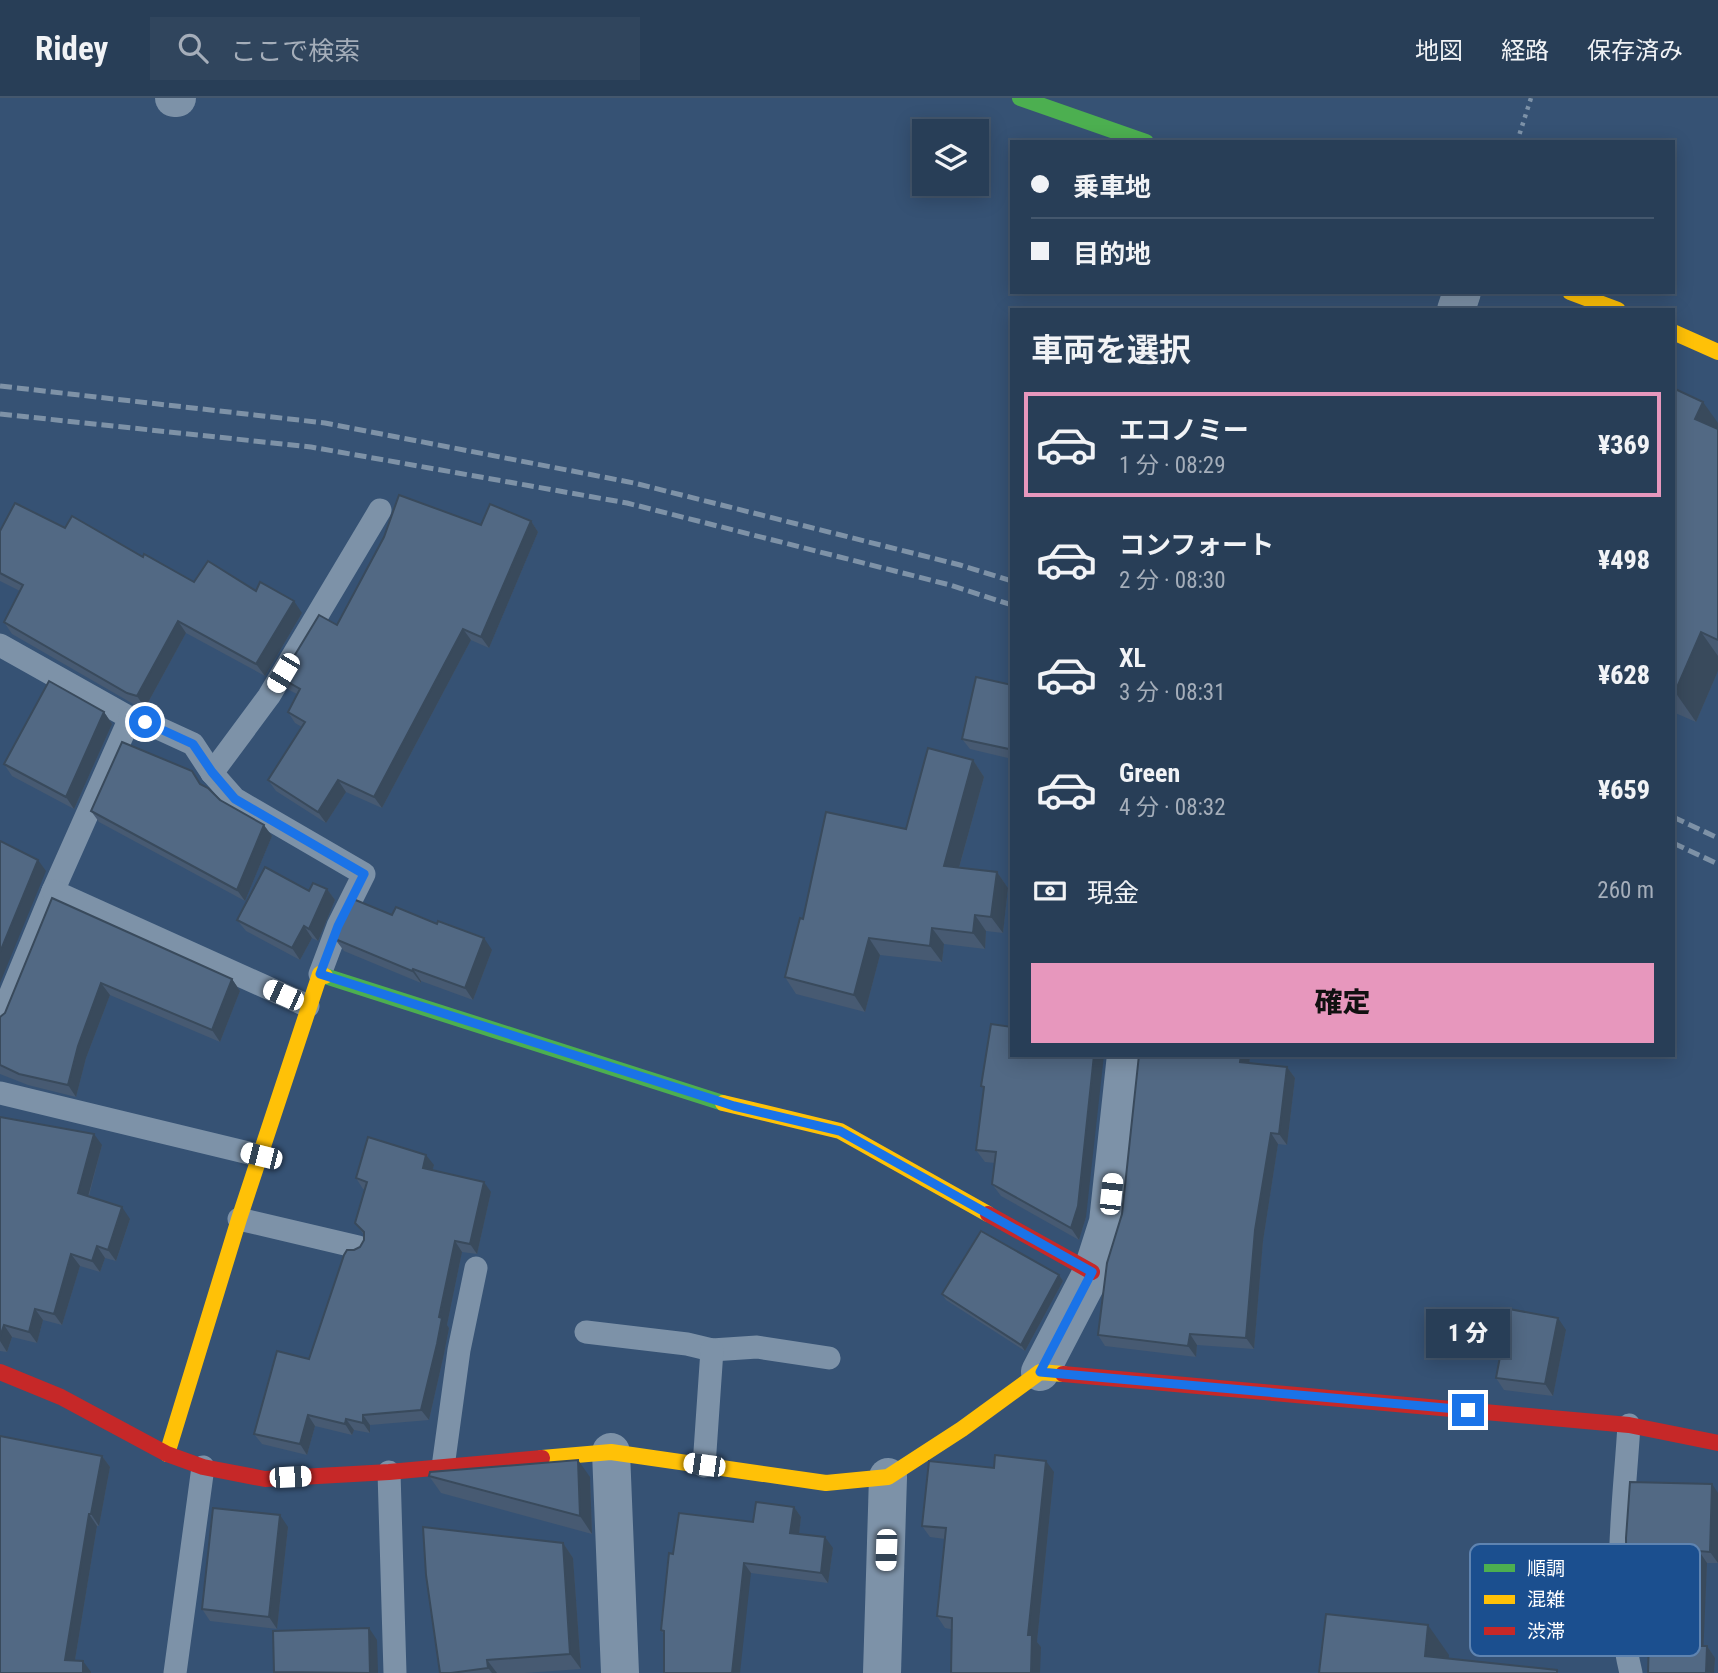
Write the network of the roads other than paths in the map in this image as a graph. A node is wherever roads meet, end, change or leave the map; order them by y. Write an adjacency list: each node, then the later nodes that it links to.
1 (1020, 98): 2 (street)
2 (1140, 140)
3 (1575, 294): 4 (street)
4 (1613, 308)
5 (1675, 333): 6 (street)
6 (1718, 352)
7 (380, 510): 10 (lane)
8 (0, 645): 9 (lane)
9 (130, 718): 10 (lane); 11 (lane)
10 (212, 772): 12 (lane)
11 (53, 891): 13 (lane); 14 (lane)
12 (320, 974): 13 (street); 21 (street)
13 (309, 1006): 17 (street)
14 (0, 1019)
15 (1126, 1057): 21 (street)
16 (0, 1093): 17 (lane)
17 (261, 1156): 18 (street)
18 (239, 1219): 19 (lane); 30 (street)
19 (358, 1247)
20 (476, 1268): 33 (lane)
21 (1092, 1272): 26 (street)
22 (586, 1332): 23 (lane)
23 (712, 1350): 24 (lane); 31 (lane)
24 (829, 1358)
25 (0, 1372): 30 (street)
26 (1040, 1372): 27 (street); 35 (street)
27 (1629, 1425): 28 (street); 36 (lane)
28 (1717, 1437)
29 (611, 1452): 31 (street); 33 (street); 40 (street)
30 (167, 1454): 32 (street)
31 (704, 1465): 35 (street)
32 (203, 1467): 34 (street); 38 (lane)
33 (443, 1467): 34 (street)
34 (388, 1472): 39 (lane)
35 (888, 1477): 41 (street)
36 (1622, 1544)
37 (1627, 1656): 42 (lane)
38 (175, 1673)
39 (395, 1673)
40 (620, 1673)
41 (882, 1673)
42 (1631, 1673)

